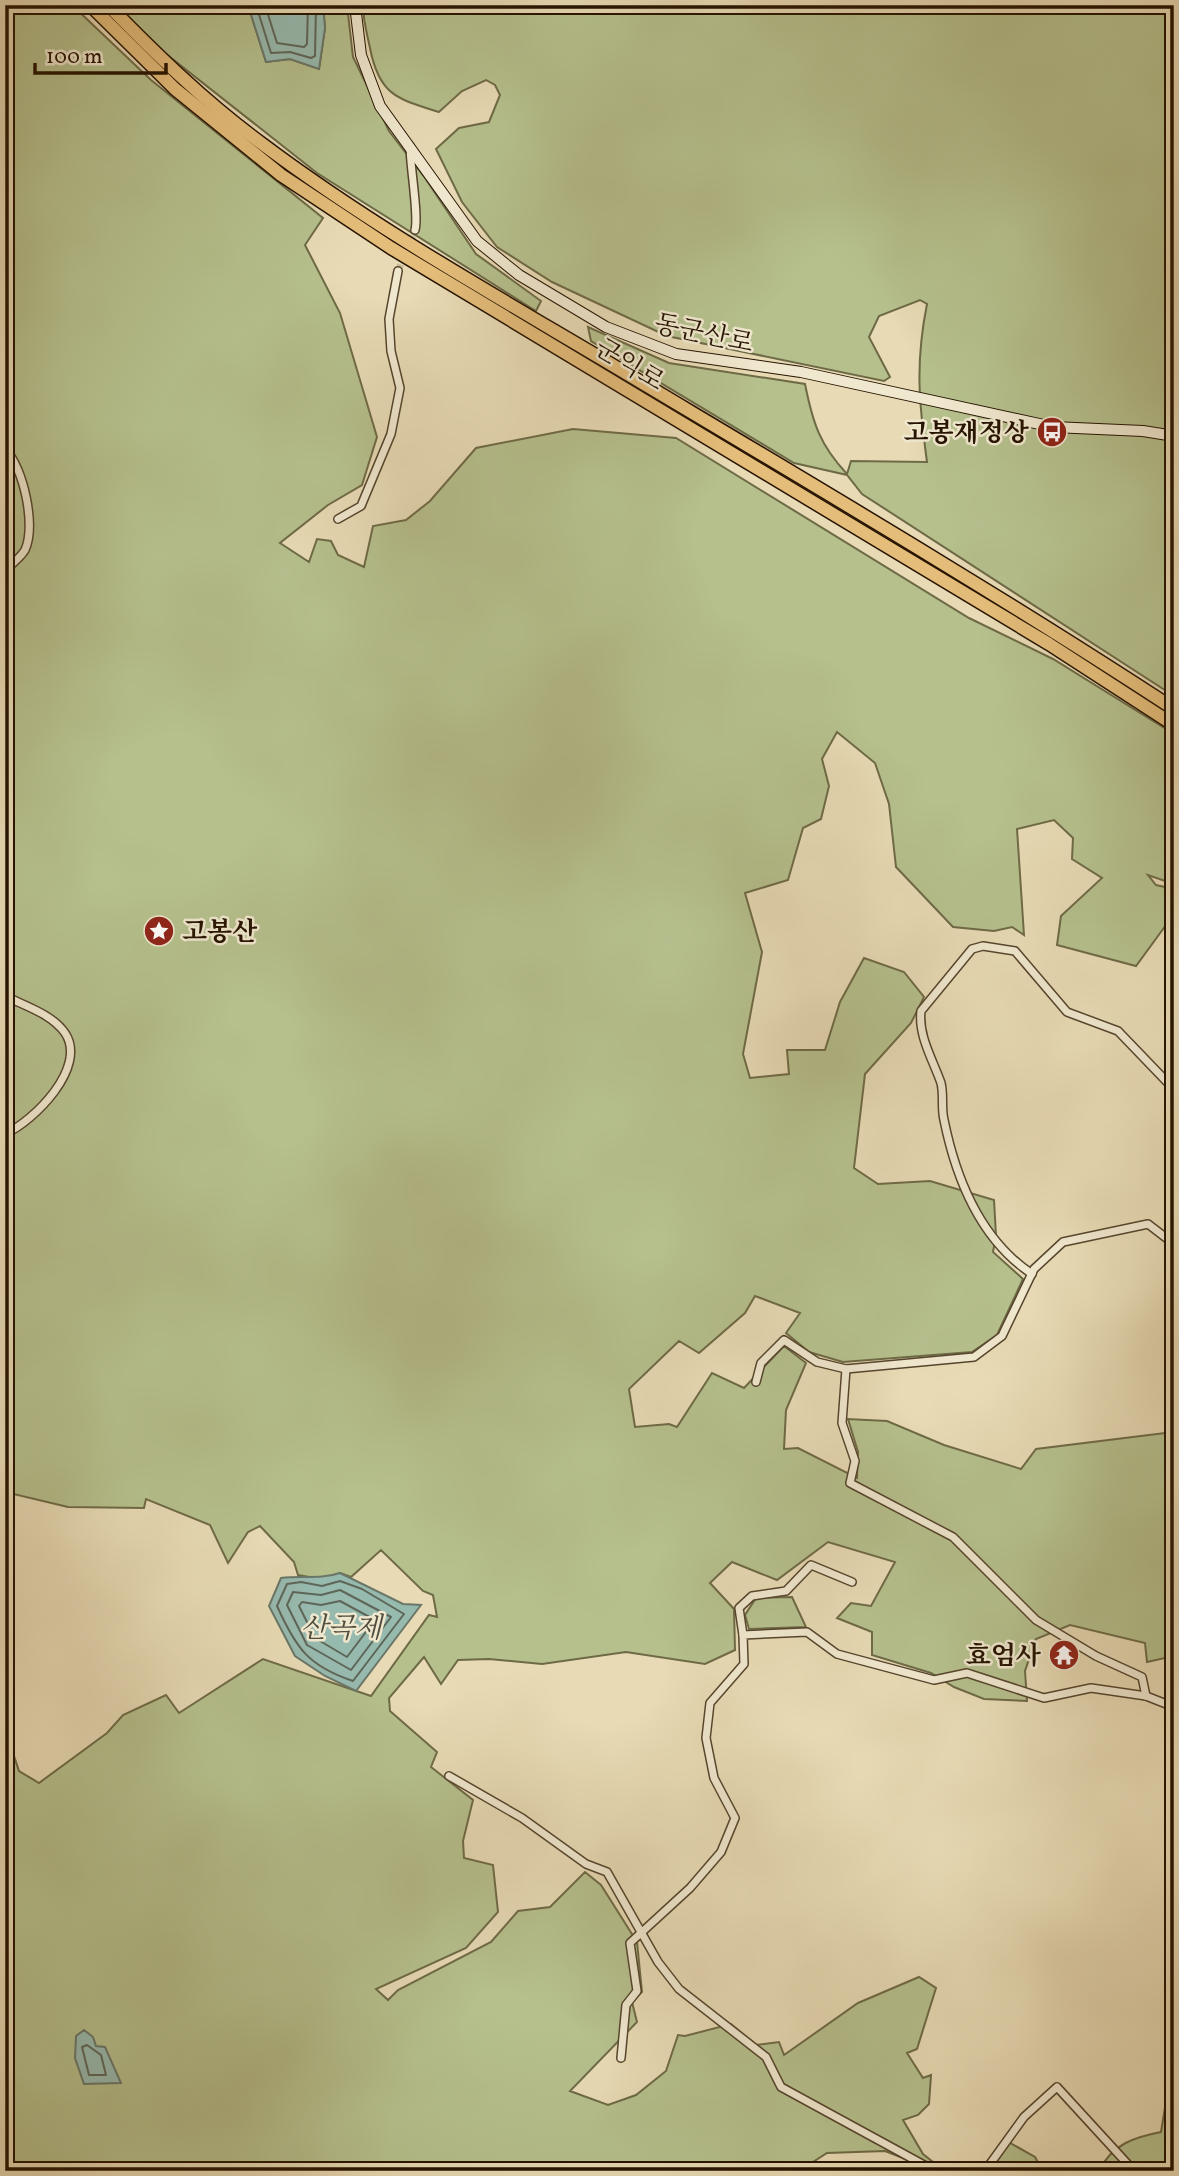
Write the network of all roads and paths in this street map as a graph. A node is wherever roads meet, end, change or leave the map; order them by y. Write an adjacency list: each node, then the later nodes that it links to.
1 (90, 5): 14 (highway, 군익로)
2 (108, 5): 13 (highway, 군익로)
3 (355, 5): 6 (street, 동군산로)
4 (5, 83): 5 (street)
5 (5, 121)
6 (410, 146): 7 (street); 9 (street, 동군산로)
7 (415, 230)
8 (398, 271): 11 (street)
9 (1174, 436)
10 (5, 449): 12 (street)
11 (338, 519)
12 (5, 570)
13 (1174, 709)
14 (1174, 725)
15 (5, 996): 17 (street)
16 (1174, 1086): 19 (street)
17 (5, 1134)
18 (1174, 1244): 19 (street)
19 (1032, 1274): 20 (street)
20 (846, 1369): 21 (street); 24 (street)
21 (755, 1382)
22 (852, 1582): 23 (street)
23 (743, 1635): 24 (street); 27 (street)
24 (1146, 1696): 25 (street)
25 (1174, 1707)
26 (449, 1776): 27 (street)
27 (643, 1932): 28 (street); 29 (street)
28 (621, 2058)
29 (935, 2171)
30 (985, 2171): 31 (street)
31 (1134, 2171)

